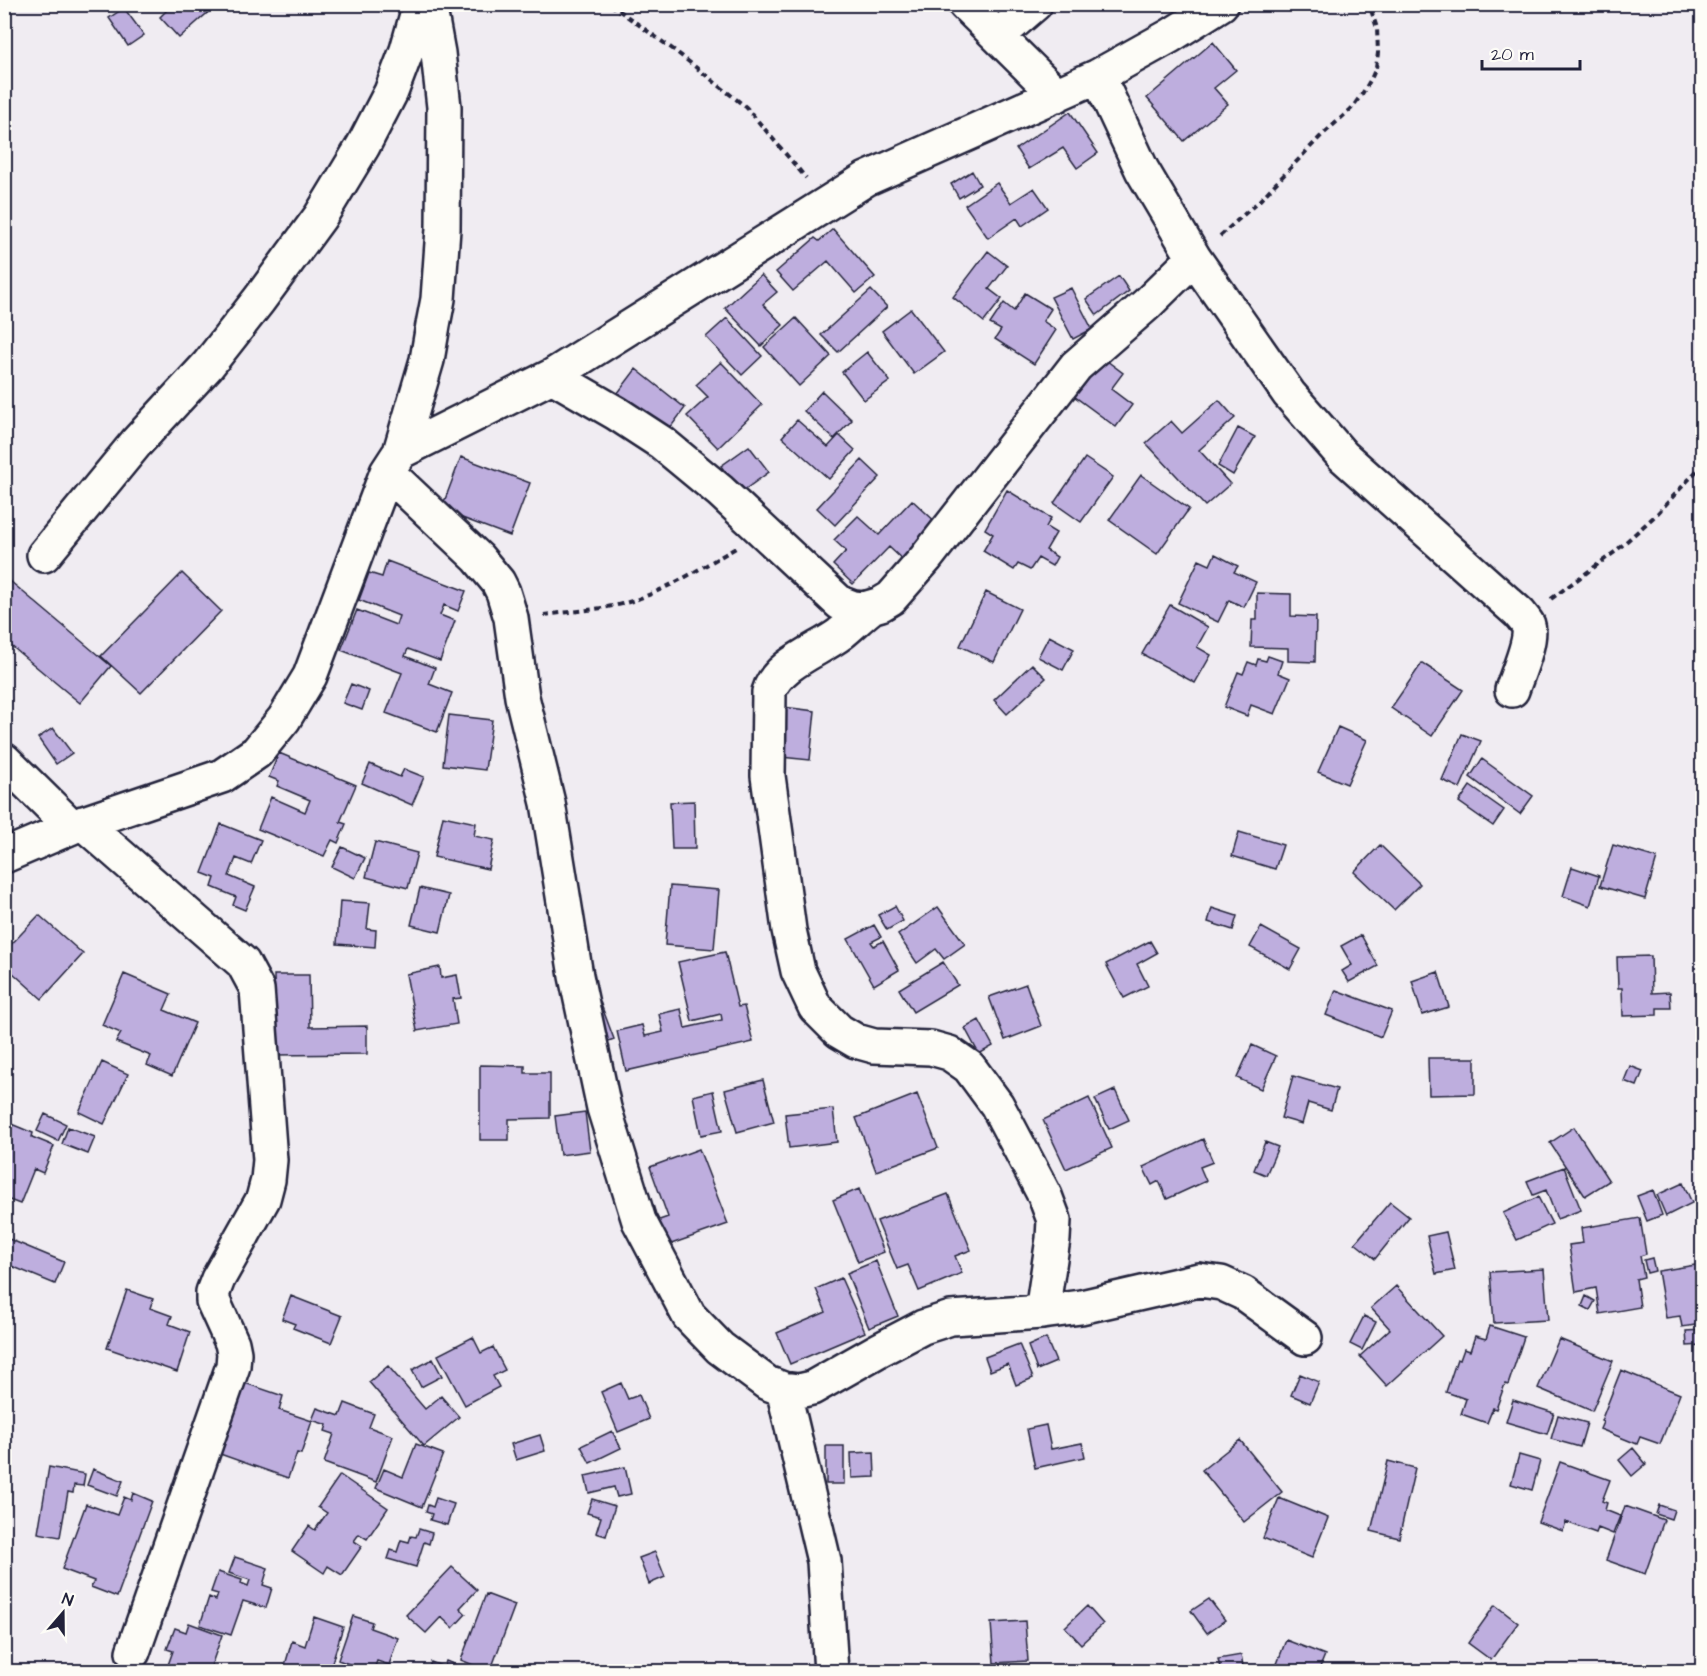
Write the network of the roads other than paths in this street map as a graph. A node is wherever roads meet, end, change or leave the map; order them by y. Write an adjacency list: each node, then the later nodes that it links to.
1 (420, 4): 12 (street)
2 (429, 4): 11 (street)
3 (966, 4): 6 (street)
4 (1035, 4): 6 (street)
5 (1221, 4): 7 (street)
6 (998, 36): 8 (street)
7 (1098, 76): 8 (street); 9 (street)
8 (1058, 95): 10 (street)
9 (1194, 258): 13 (street); 14 (street)
10 (552, 376): 11 (street); 13 (street)
11 (393, 462): 16 (street); 20 (street)
12 (44, 555)
13 (869, 609): 18 (street)
14 (1512, 690)
15 (4, 760): 16 (street)
16 (77, 825): 17 (street); 21 (street)
17 (4, 856)
18 (1042, 1312): 19 (street); 20 (street)
19 (1305, 1338)
20 (783, 1389): 22 (street)
21 (133, 1652)
22 (831, 1671)

